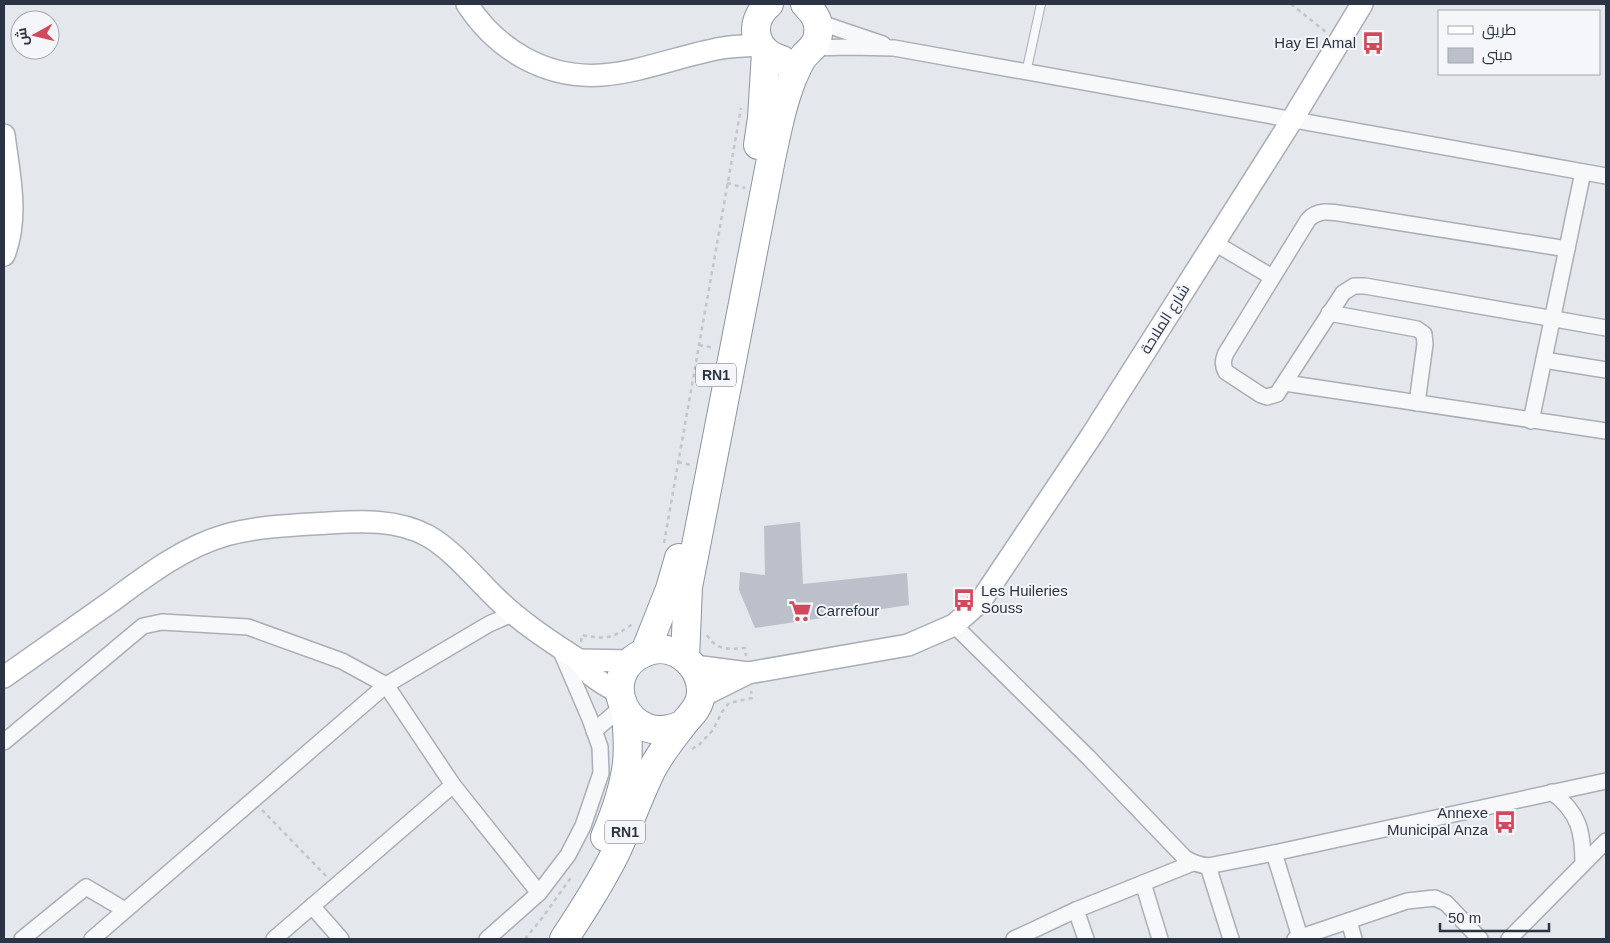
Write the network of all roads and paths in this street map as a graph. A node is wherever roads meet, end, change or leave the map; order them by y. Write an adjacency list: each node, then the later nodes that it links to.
1 (466, 4): 6 (street)
2 (1041, 4): 10 (lane)
3 (1291, 4): 7 (path)
4 (1362, 4): 7 (street, شارع الملاحة)
5 (813, 11): 8 (street); 9 (highway, RN1)
6 (763, 30): 9 (highway); 16 (highway, RN1)
7 (1338, 43): 12 (street, شارع الملاحة)
8 (894, 48): 9 (street); 10 (street)
9 (808, 52): 39 (highway, RN1)
10 (1026, 73): 12 (street)
11 (741, 105): 16 (path)
12 (1292, 120): 14 (street); 17 (street, شارع الملاحة)
13 (4, 135): 19 (street)
14 (1583, 172): 15 (street); 18 (street)
15 (1606, 176)
16 (738, 186): 24 (highway, RN1); 24 (path)
17 (1213, 242): 20 (street); 35 (street, شارع الملاحة)
18 (1567, 249): 20 (street); 22 (street)
19 (4, 255)
20 (1272, 277): 27 (street)
21 (1329, 313): 22 (street); 27 (street); 28 (street)
22 (1552, 318): 23 (street); 25 (street)
23 (1606, 328)
24 (710, 347): 31 (highway, RN1); 31 (path)
25 (1544, 360): 26 (street); 29 (street)
26 (1606, 370)
27 (1285, 383): 28 (street)
28 (1417, 403): 29 (street)
29 (1531, 421): 30 (street)
30 (1606, 432)
31 (689, 465): 32 (path); 38 (highway, RN1)
32 (664, 546)
33 (512, 614): 37 (street); 41 (street); 42 (street)
34 (634, 623): 37 (path)
35 (954, 625): 40 (street, شارع الملاحة); 55 (street)
36 (706, 633): 40 (path)
37 (569, 654): 38 (street); 44 (street); 46 (street)
38 (639, 656): 39 (highway); 44 (highway, RN1)
39 (689, 662): 40 (street); 43 (highway, RN1)
40 (749, 674): 43 (street); 48 (path)
41 (4, 677)
42 (386, 685): 47 (street); 50 (street); 52 (street)
43 (700, 697): 45 (highway, RN1)
44 (623, 704): 45 (highway); 46 (street); 71 (highway, RN1)
45 (683, 724): 72 (highway, RN1)
46 (594, 730): 60 (street)
47 (4, 742)
48 (688, 752)
49 (1606, 781): 51 (street)
50 (453, 784): 59 (street); 60 (street)
51 (1552, 792): 54 (street); 56 (street)
52 (252, 801): 59 (path); 62 (street)
53 (1606, 841): 56 (street)
54 (1274, 853): 57 (street); 65 (street)
55 (1193, 863): 57 (street); 58 (street)
56 (1583, 864): 79 (street)
57 (1208, 866): 76 (street)
58 (1142, 883): 63 (street); 75 (street)
59 (336, 886): 61 (street)
60 (539, 893): 70 (street)
61 (312, 906): 68 (street); 69 (street)
62 (126, 910): 66 (street); 67 (street)
63 (1076, 910): 73 (street); 74 (street)
64 (1349, 921): 65 (street); 77 (street); 78 (street)
65 (1298, 938)
66 (22, 939)
67 (92, 939)
68 (274, 939)
69 (341, 939)
70 (487, 939)
71 (546, 939)
72 (564, 939)
73 (1014, 939)
74 (1086, 939)
75 (1160, 939)
76 (1232, 939)
77 (1354, 939)
78 (1480, 939)
79 (1509, 939)

